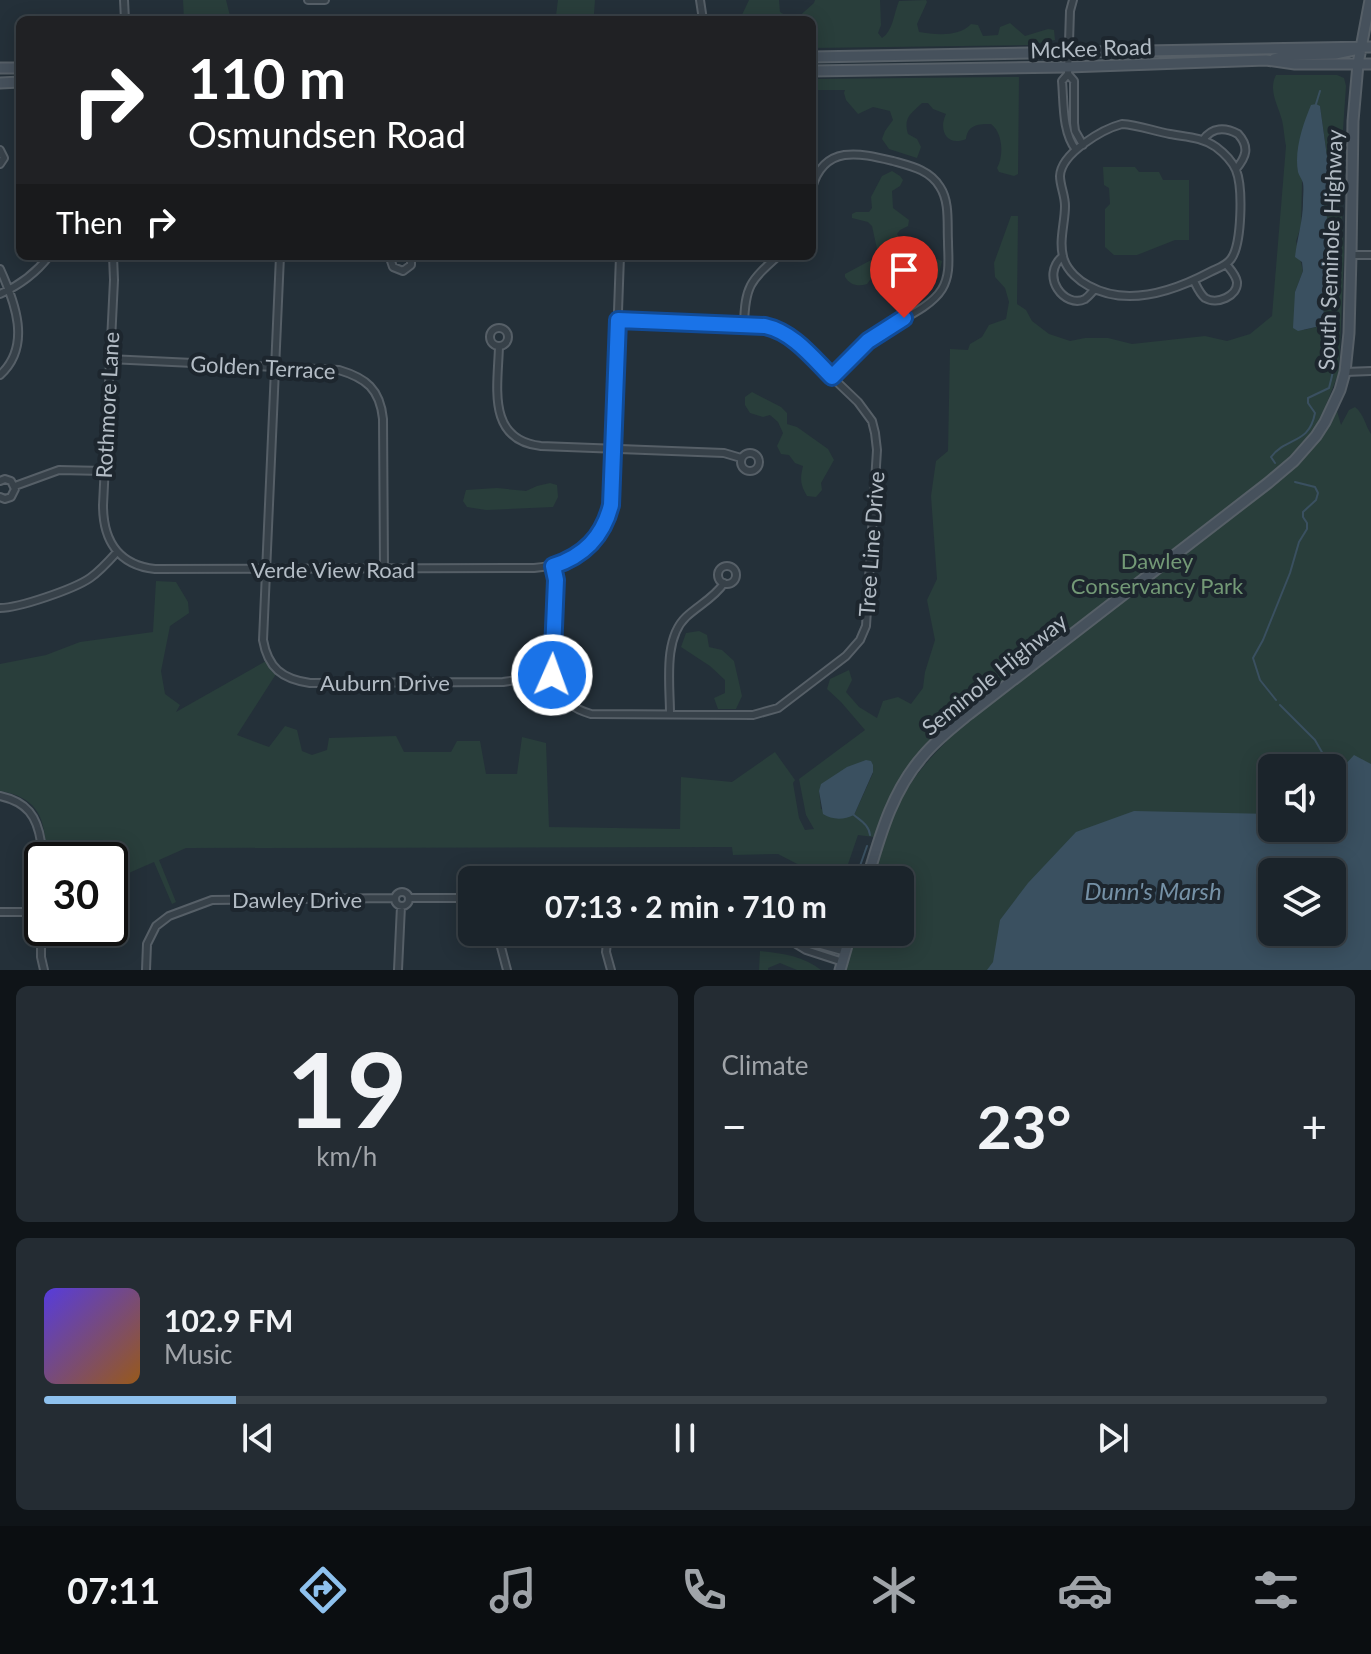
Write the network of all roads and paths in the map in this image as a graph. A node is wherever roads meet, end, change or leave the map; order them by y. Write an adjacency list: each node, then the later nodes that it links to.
1 (308, 0): 2 (street)
2 (325, 0)
3 (1073, 0): 8 (street)
4 (1370, 0): 5 (main road, South Seminole Highway)
5 (1366, 47): 7 (main road); 8 (main road, McKee Road); 9 (main road, South Seminole Highway)
6 (816, 57): 8 (main road, McKee Road)
7 (1266, 60): 8 (main road, McKee Road); 9 (main road, McKee Road)
8 (1068, 63): 11 (main road, McKee Road); 13 (street); 15 (street)
9 (1358, 64): 10 (main road, McKee Road); 19 (main road, South Seminole Highway)
10 (1371, 64)
11 (816, 71)
12 (1203, 140): 13 (street); 17 (street); 17 (street)
13 (1083, 145): 15 (street)
14 (0, 150): 16 (street)
15 (1076, 150): 21 (street)
16 (0, 164)
17 (1236, 169): 29 (street)
18 (816, 178): 43 (street)
19 (1351, 255): 20 (street); 41 (main road, South Seminole Highway)
20 (1371, 255)
21 (1063, 256): 32 (street); 32 (street)
22 (45, 260): 33 (street)
23 (113, 260): 38 (street, Rothmore Lane)
24 (280, 260): 39 (street, Auburn Drive)
25 (391, 260): 26 (street)
26 (411, 260)
27 (620, 260): 35 (street)
28 (774, 260): 36 (street)
29 (1226, 264): 31 (street); 31 (street)
30 (0, 269): 33 (street)
31 (1194, 281): 32 (street)
32 (1095, 289)
33 (9, 290): 34 (street); 42 (street)
34 (0, 294)
35 (618, 320): 36 (street, Tree Line Drive); 44 (street)
36 (744, 325): 43 (street, Tree Line Drive)
37 (499, 346): 44 (street)
38 (109, 359): 39 (street, Golden Terrace); 46 (street, Rothmore Lane)
39 (275, 367): 52 (street, Golden Terrace); 53 (street, Auburn Drive)
40 (1371, 371): 41 (street)
41 (1345, 372): 56 (main road, South Seminole Highway)
42 (0, 375)
43 (832, 377): 58 (street, Tree Line Drive)
44 (614, 448): 45 (street); 51 (street)
45 (741, 458)
46 (104, 471): 48 (street); 50 (street, Rothmore Lane)
47 (0, 481): 48 (street)
48 (15, 486): 49 (street)
49 (0, 497)
50 (117, 552): 53 (street, Verde View Road); 55 (street)
51 (553, 566): 52 (street, Verde View Road); 57 (street)
52 (384, 568): 53 (street, Verde View Road)
53 (266, 569): 57 (street, Auburn Drive)
54 (724, 583): 58 (street)
55 (0, 608)
56 (1083, 625): 61 (main road, Seminole Highway)
57 (552, 675): 58 (street, Tree Line Drive)
58 (670, 714)
59 (0, 796): 60 (street)
60 (41, 842)
61 (871, 866)
62 (394, 898): 63 (street); 65 (street); 74 (street, Dawley Drive)
63 (409, 898): 64 (street); 65 (street)
64 (458, 898)
65 (401, 906): 75 (street)
66 (0, 912): 67 (street)
67 (24, 912)
68 (41, 946): 73 (street)
69 (501, 946): 76 (street)
70 (607, 946): 77 (street)
71 (800, 946): 72 (street)
72 (843, 961)
73 (44, 970)
74 (146, 970)
75 (398, 970)
76 (507, 970)
77 (611, 970)

